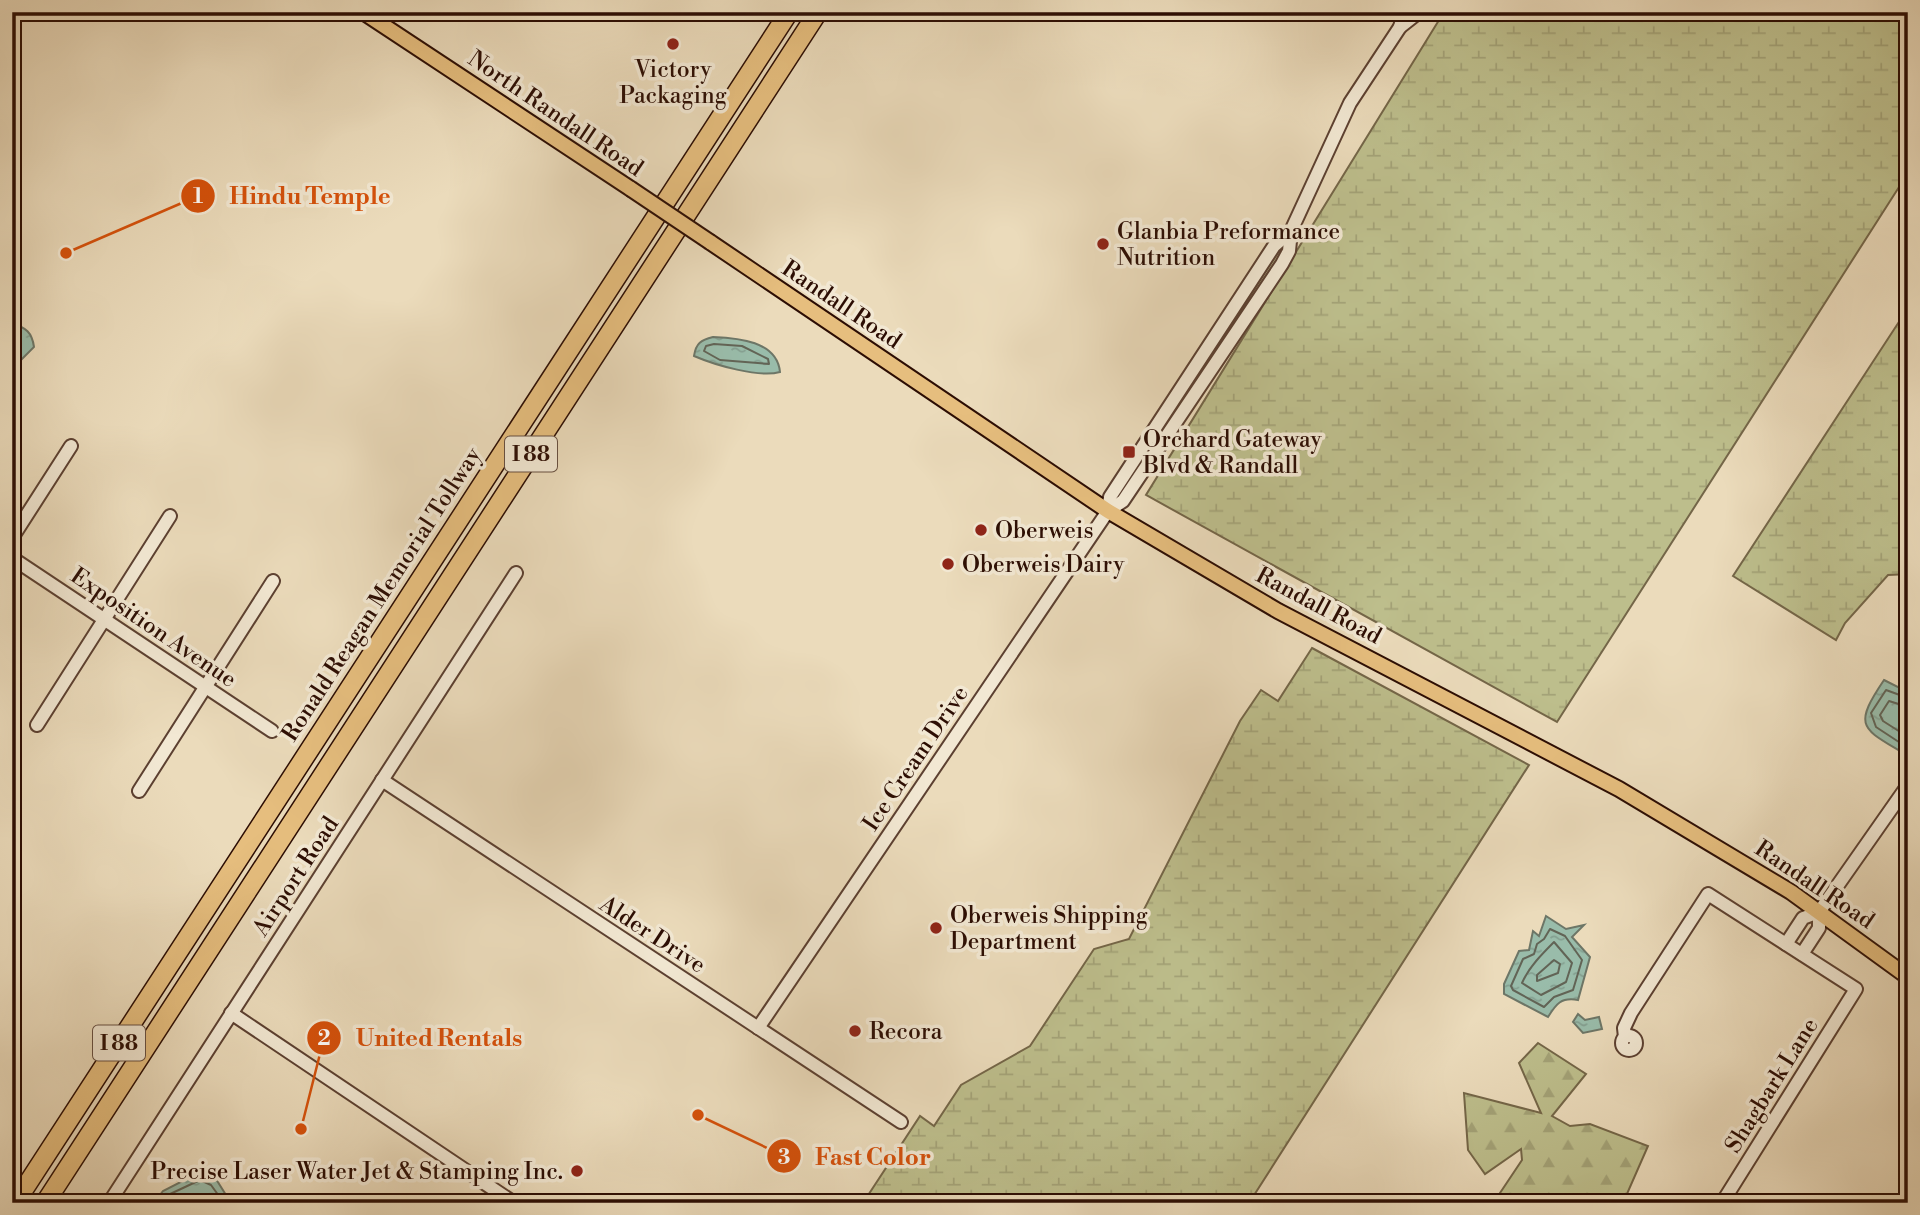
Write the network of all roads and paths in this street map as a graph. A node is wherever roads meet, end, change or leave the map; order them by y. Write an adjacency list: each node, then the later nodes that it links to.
1 (363, 12): 7 (main road, North Randall Road, bridge)
2 (789, 12): 30 (highway, Ronald Reagan Memorial Tollway / I 88)
3 (818, 12): 31 (highway, I 88)
4 (1404, 12): 6 (street)
5 (1419, 12): 6 (street)
6 (1400, 27): 9 (street, Ice Cream Drive)
7 (723, 251): 9 (main road, Randall Road)
8 (71, 446): 11 (street)
9 (1108, 511): 22 (main road, Randall Road); 27 (street, Ice Cream Drive)
10 (170, 516): 15 (street)
11 (12, 538)
12 (12, 558): 15 (street, Exposition Avenue)
13 (516, 573): 19 (street, Airport Road)
14 (273, 580): 16 (street)
15 (104, 619): 16 (street, Exposition Avenue); 17 (street)
16 (205, 687): 18 (street, Exposition Avenue); 21 (street)
17 (37, 725)
18 (272, 731)
19 (382, 780): 26 (street, Airport Road); 27 (street, Alder Drive)
20 (1908, 785): 22 (street)
21 (139, 791)
22 (1819, 912): 23 (street); 24 (street); 25 (main road, Randall Road)
23 (1786, 944): 24 (street); 28 (street)
24 (1802, 954): 34 (street, Shagbark Lane)
25 (1908, 977)
26 (231, 1013): 32 (street, Airport Road); 33 (street)
27 (758, 1028): 29 (street, Alder Drive)
28 (1625, 1037)
29 (901, 1122)
30 (15, 1203)
31 (45, 1203)
32 (109, 1203)
33 (514, 1203)
34 (1722, 1203)

